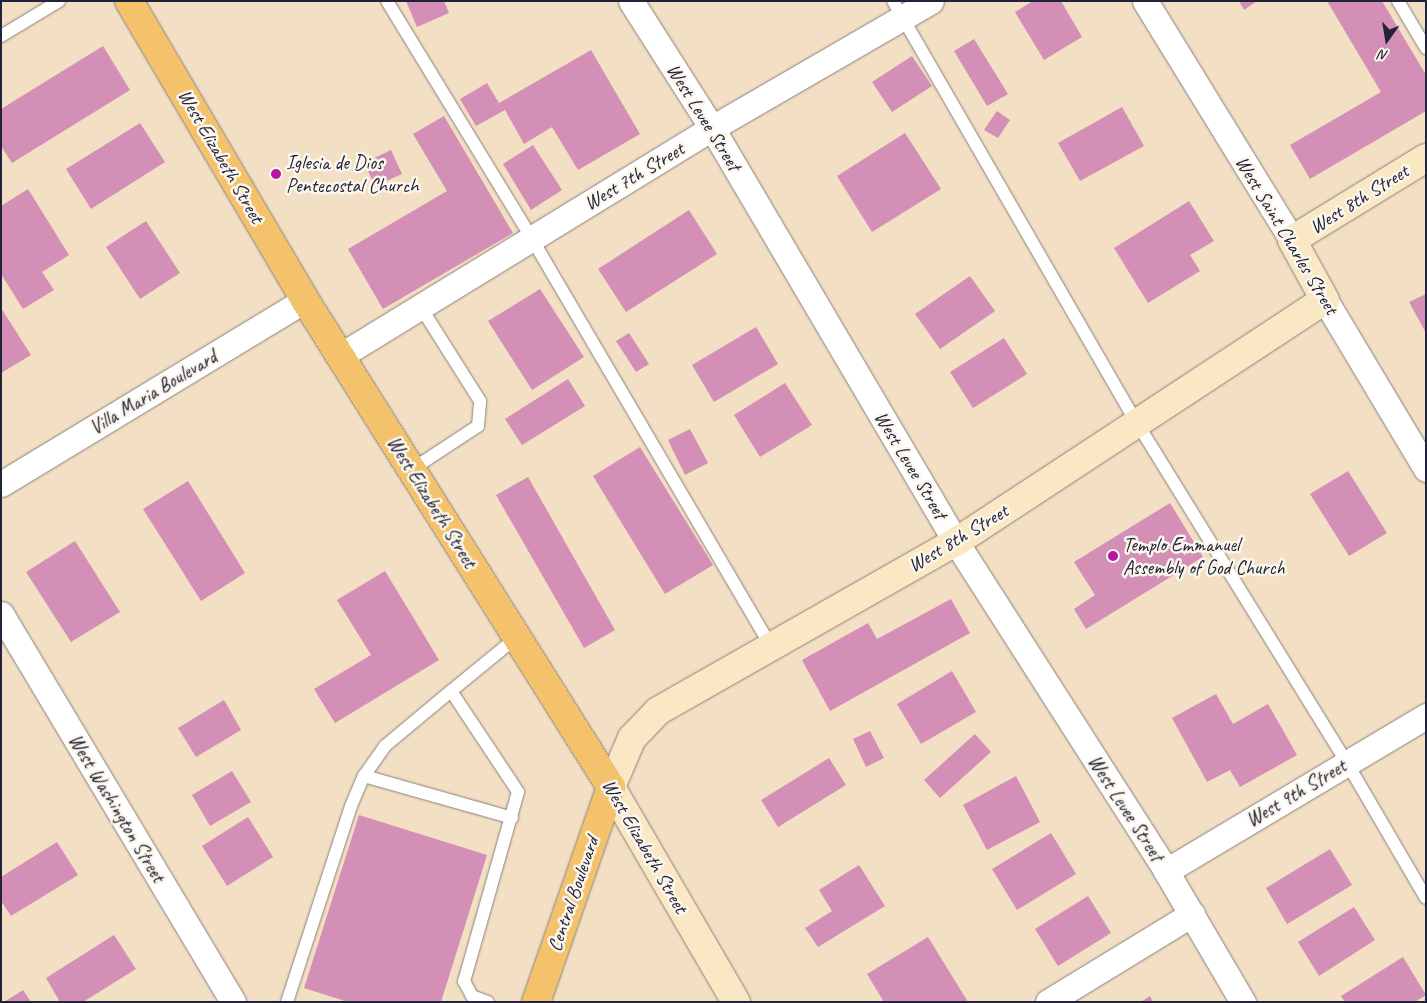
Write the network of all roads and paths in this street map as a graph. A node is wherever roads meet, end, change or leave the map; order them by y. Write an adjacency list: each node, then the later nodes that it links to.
1 (59, 1): 9 (lane)
2 (129, 1): 15 (main road, West Elizabeth Street)
3 (387, 1): 13 (lane)
4 (631, 1): 11 (street, West Levee Street)
5 (931, 1): 8 (street, West 7th Street)
6 (1145, 1): 14 (street, West Saint Charles Street)
7 (1398, 1): 10 (lane)
8 (898, 9): 11 (street, West 7th Street); 19 (lane)
9 (1, 36)
10 (1426, 48)
11 (712, 128): 13 (street, West 7th Street); 23 (street, West Levee Street)
12 (1426, 158): 14 (street, West 8th Street)
13 (532, 239): 17 (street, West 7th Street); 26 (lane)
14 (1292, 240): 16 (street, West Saint Charles Street)
15 (305, 300): 18 (main road, West Elizabeth Street); 22 (street, Villa Maria Boulevard)
16 (1326, 300): 19 (street, West 8th Street); 21 (street, West Saint Charles Street)
17 (420, 306): 18 (street, West 7th Street); 20 (lane)
18 (340, 356): 20 (main road, West Elizabeth Street)
19 (1138, 423): 23 (street, West 8th Street); 29 (lane)
20 (411, 470): 25 (main road, West Elizabeth Street)
21 (1426, 470)
22 (1, 484)
23 (956, 542): 26 (street, West 8th Street); 33 (street, West Levee Street)
24 (1, 614): 36 (street, West Washington Street)
25 (517, 637): 27 (lane); 31 (main road, West Elizabeth Street)
26 (771, 647): 31 (street, West 8th Street)
27 (452, 691): 30 (lane); 32 (lane)
28 (1426, 716): 29 (street, West 9th Street)
29 (1347, 762): 33 (street, West 9th Street); 34 (lane)
30 (364, 776): 32 (lane); 37 (lane)
31 (611, 787): 39 (main road, Central Boulevard); 40 (street, West Elizabeth Street)
32 (512, 818): 38 (lane)
33 (1166, 870): 35 (street, West Levee Street)
34 (1426, 898)
35 (1192, 914): 41 (street); 42 (street, West Levee Street)
36 (233, 1002)
37 (287, 1002)
38 (488, 1002)
39 (536, 1002)
40 (736, 1002)
41 (1048, 1002)
42 (1243, 1002)

